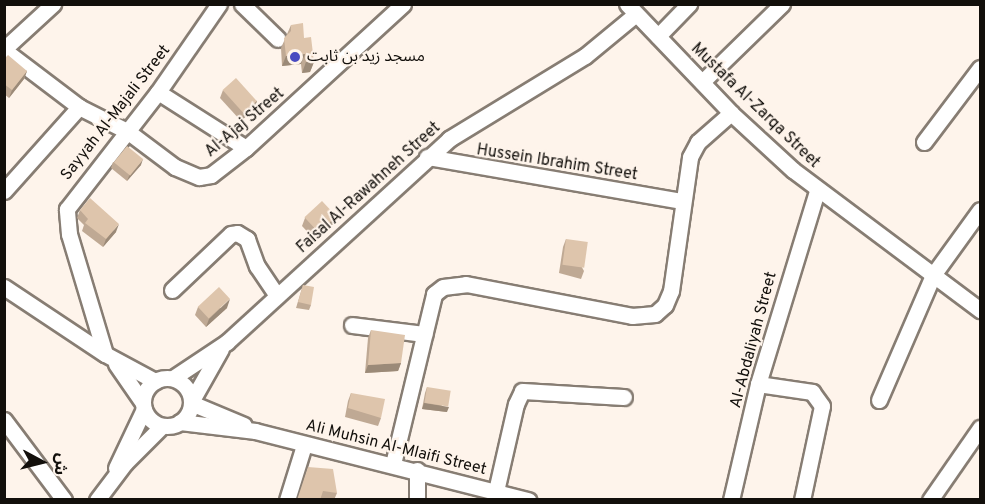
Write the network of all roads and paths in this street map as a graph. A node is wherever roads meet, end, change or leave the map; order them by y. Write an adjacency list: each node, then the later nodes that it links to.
1 (53, 4): 10 (street)
2 (219, 4): 13 (street, Sayyah Al-Majali Street)
3 (242, 4): 9 (street)
4 (403, 4): 18 (street, Al-Ajaj Street)
5 (689, 4): 8 (street)
6 (782, 4): 12 (street)
7 (632, 9): 8 (street, Mustafa Al-Zarqa Street); 19 (street, Faisal Al-Rawahneh Street)
8 (658, 36): 12 (street, Mustafa Al-Zarqa Street)
9 (278, 39)
10 (4, 49): 14 (street, Al-Ajaj Street)
11 (981, 68): 17 (street)
12 (702, 82): 15 (street, Mustafa Al-Zarqa Street)
13 (158, 92): 16 (street, Sayyah Al-Majali Street); 18 (street)
14 (79, 107): 16 (street, Al-Ajaj Street); 20 (street)
15 (731, 113): 21 (street, Mustafa Al-Zarqa Street); 22 (street)
16 (127, 131): 18 (street, Al-Ajaj Street); 32 (street, Sayyah Al-Majali Street)
17 (924, 142)
18 (246, 148)
19 (427, 157): 22 (street, Hussein Ibrahim Street); 27 (street, Faisal Al-Rawahneh Street)
20 (4, 191)
21 (817, 191): 24 (street, Mustafa Al-Zarqa Street); 35 (street, Al-Abdaliyah Street)
22 (682, 201): 30 (street)
23 (981, 210): 24 (street)
24 (933, 275): 28 (street, Mustafa Al-Zarqa Street); 37 (street)
25 (4, 287): 32 (street)
26 (172, 290): 27 (street)
27 (277, 296): 31 (street, Faisal Al-Rawahneh Street)
28 (981, 310)
29 (352, 325): 30 (street)
30 (424, 334): 46 (street)
31 (227, 342): 33 (street, Faisal Al-Rawahneh Street); 38 (street, Faisal Al-Rawahneh Street)
32 (108, 355): 34 (street); 39 (street)
33 (173, 378): 34 (street); 38 (street)
34 (155, 381): 39 (street)
35 (758, 384): 55 (street, Al-Abdaliyah Street); 56 (street)
36 (624, 397): 49 (street)
37 (879, 400)
38 (191, 402): 41 (street); 44 (street, Ali Muhsin Al-Mlaifi Street)
39 (144, 406): 42 (street); 48 (street)
40 (4, 420): 50 (street)
41 (180, 422): 42 (street); 44 (street, Ali Muhsin Al-Mlaifi Street)
42 (162, 426): 48 (street)
43 (981, 428): 57 (street)
44 (255, 431): 45 (street, Ali Muhsin Al-Mlaifi Street)
45 (304, 445): 46 (street, Ali Muhsin Al-Mlaifi Street); 52 (street)
46 (393, 464): 47 (street, Ali Muhsin Al-Mlaifi Street)
47 (417, 470): 49 (street, Ali Muhsin Al-Mlaifi Street); 53 (street)
48 (113, 476): 51 (street)
49 (496, 491): 54 (street, Ali Muhsin Al-Mlaifi Street)
50 (64, 500)
51 (98, 500)
52 (287, 500)
53 (417, 500)
54 (528, 500)
55 (731, 500)
56 (802, 500)
57 (930, 500)

